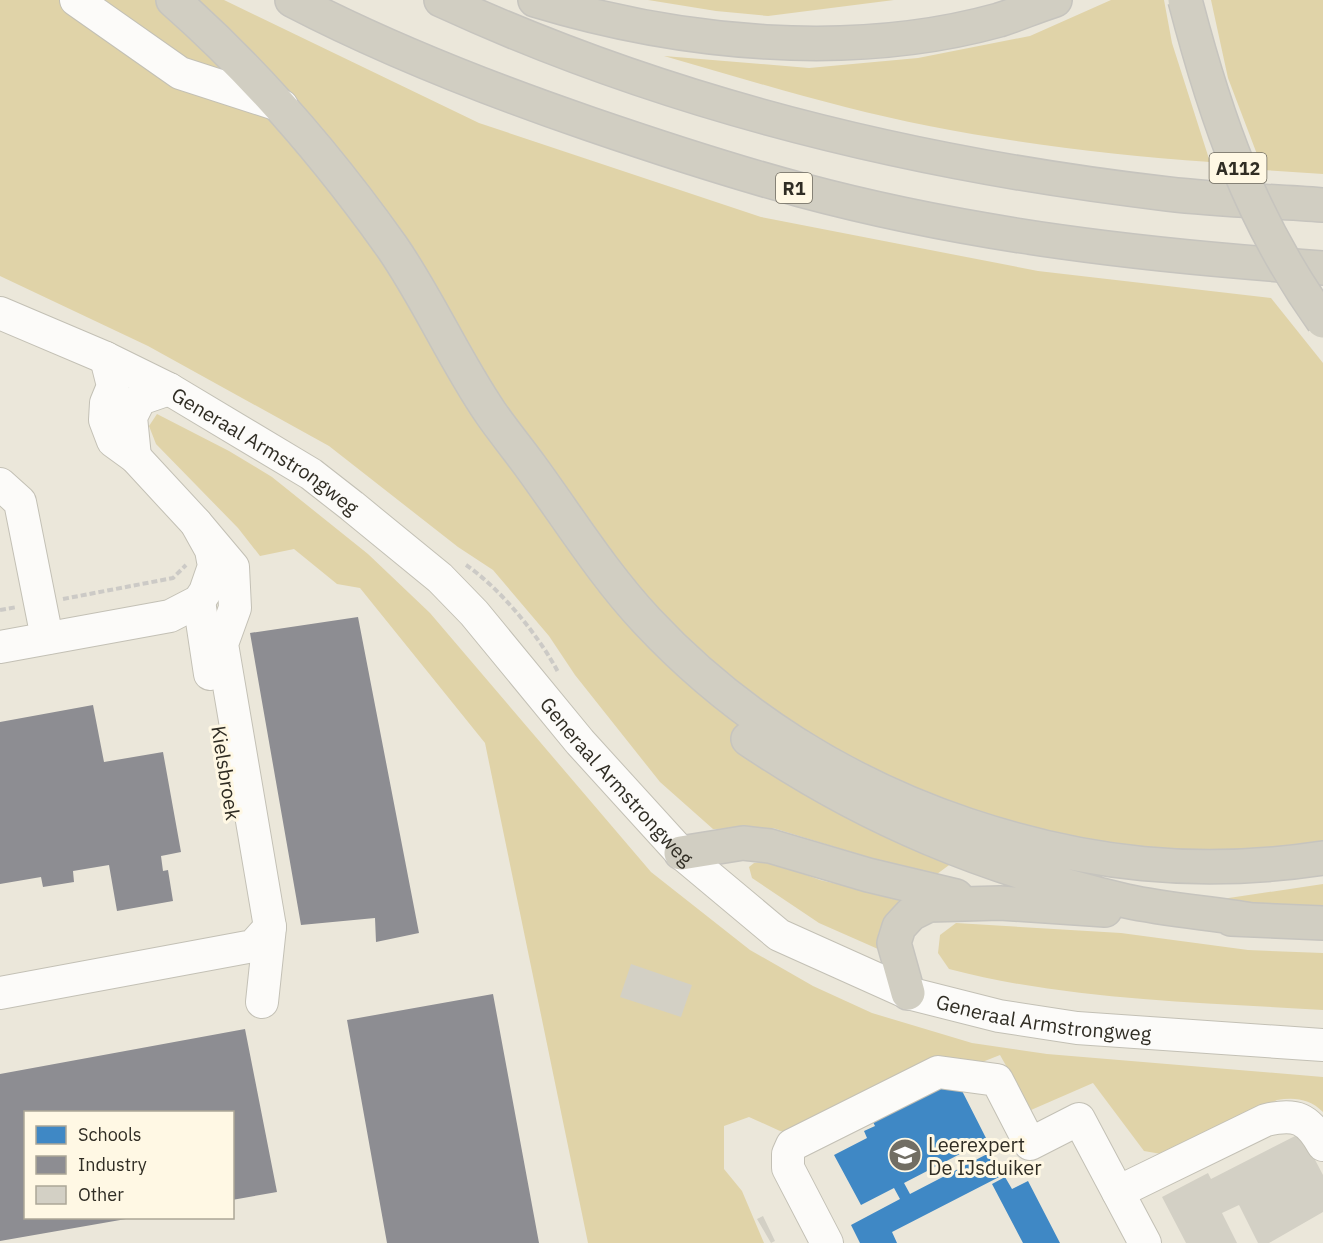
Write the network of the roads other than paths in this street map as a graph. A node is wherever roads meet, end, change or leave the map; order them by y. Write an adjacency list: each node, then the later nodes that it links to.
1 (76, 0): 8 (street)
2 (173, 0): 8 (highway)
3 (292, 0): 10 (highway, R1)
4 (441, 0): 9 (highway)
5 (535, 0): 7 (highway)
6 (1185, 0): 12 (highway, A112, bridge)
7 (1044, 3)
8 (282, 106): 14 (highway)
9 (1323, 205)
10 (1323, 268)
11 (0, 313): 13 (street, Generaal Armstrongweg)
12 (1323, 321)
13 (123, 379): 16 (street); 21 (street, Generaal Armstrongweg)
14 (489, 411): 22 (highway); 24 (highway)
15 (0, 484): 19 (street)
16 (196, 523): 17 (street); 18 (street)
17 (199, 601): 18 (street); 19 (street); 26 (street, Kielsbroek)
18 (235, 608): 26 (street)
19 (47, 638): 20 (street)
20 (0, 647)
21 (681, 853): 23 (highway); 28 (street, Generaal Armstrongweg)
22 (1323, 858)
23 (1000, 903): 24 (highway); 28 (highway)
24 (1252, 920): 25 (highway)
25 (1323, 922)
26 (262, 937): 27 (street); 29 (street)
27 (0, 993)
28 (908, 993): 30 (street, Generaal Armstrongweg)
29 (262, 1002)
30 (1323, 1045)
31 (1323, 1145): 32 (street)
32 (1118, 1192): 33 (street); 34 (street)
33 (826, 1243)
34 (1145, 1243)

